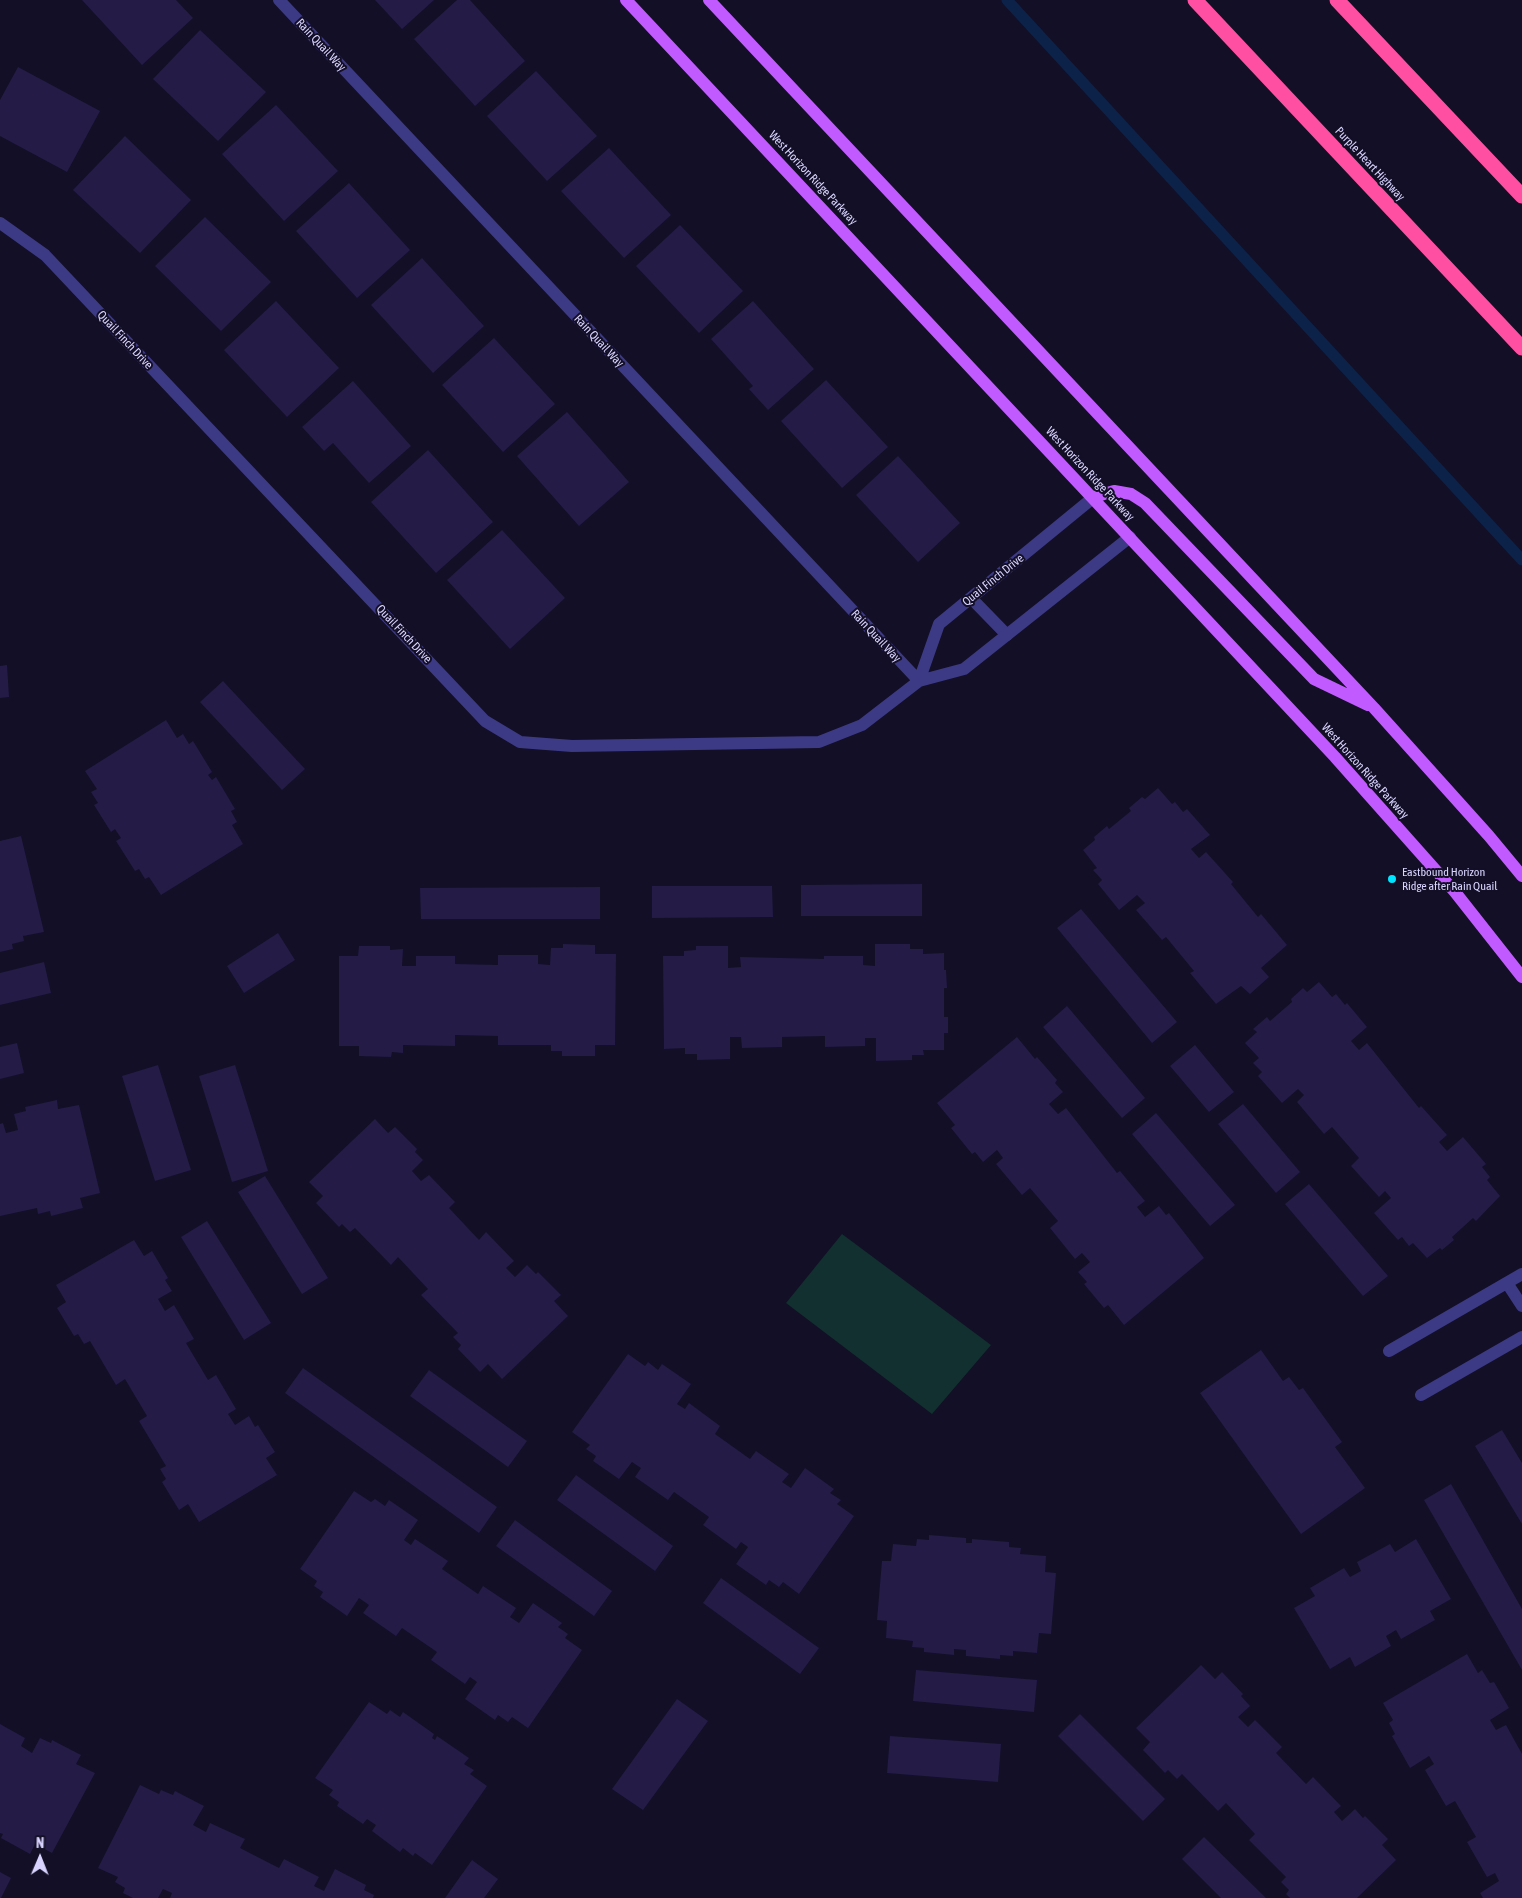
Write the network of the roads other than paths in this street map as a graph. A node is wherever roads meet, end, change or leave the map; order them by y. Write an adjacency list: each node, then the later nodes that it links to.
1 (279, 0): 13 (street, Rain Quail Way)
2 (626, 0): 9 (main road, West Horizon Ridge Parkway)
3 (710, 0): 14 (main road)
4 (1195, 0): 8 (highway, Purple Heart Highway)
5 (1337, 0): 6 (highway)
6 (1522, 196)
7 (0, 223): 13 (street, Quail Finch Drive)
8 (1522, 348)
9 (1094, 497): 10 (main road, West Horizon Ridge Parkway); 11 (street, Quail Finch Drive); 14 (main road)
10 (1130, 537): 12 (street, Quail Finch Drive); 16 (main road, West Horizon Ridge Parkway)
11 (971, 598): 12 (street); 13 (street, Quail Finch Drive)
12 (1007, 635): 13 (street, Quail Finch Drive)
13 (918, 681)
14 (1374, 708): 15 (main road)
15 (1522, 876)
16 (1522, 977)
17 (1522, 1274): 18 (street)
18 (1507, 1283): 19 (street); 21 (street)
19 (1522, 1306)
20 (1522, 1337): 22 (street)
21 (1389, 1351)
22 (1421, 1395)

